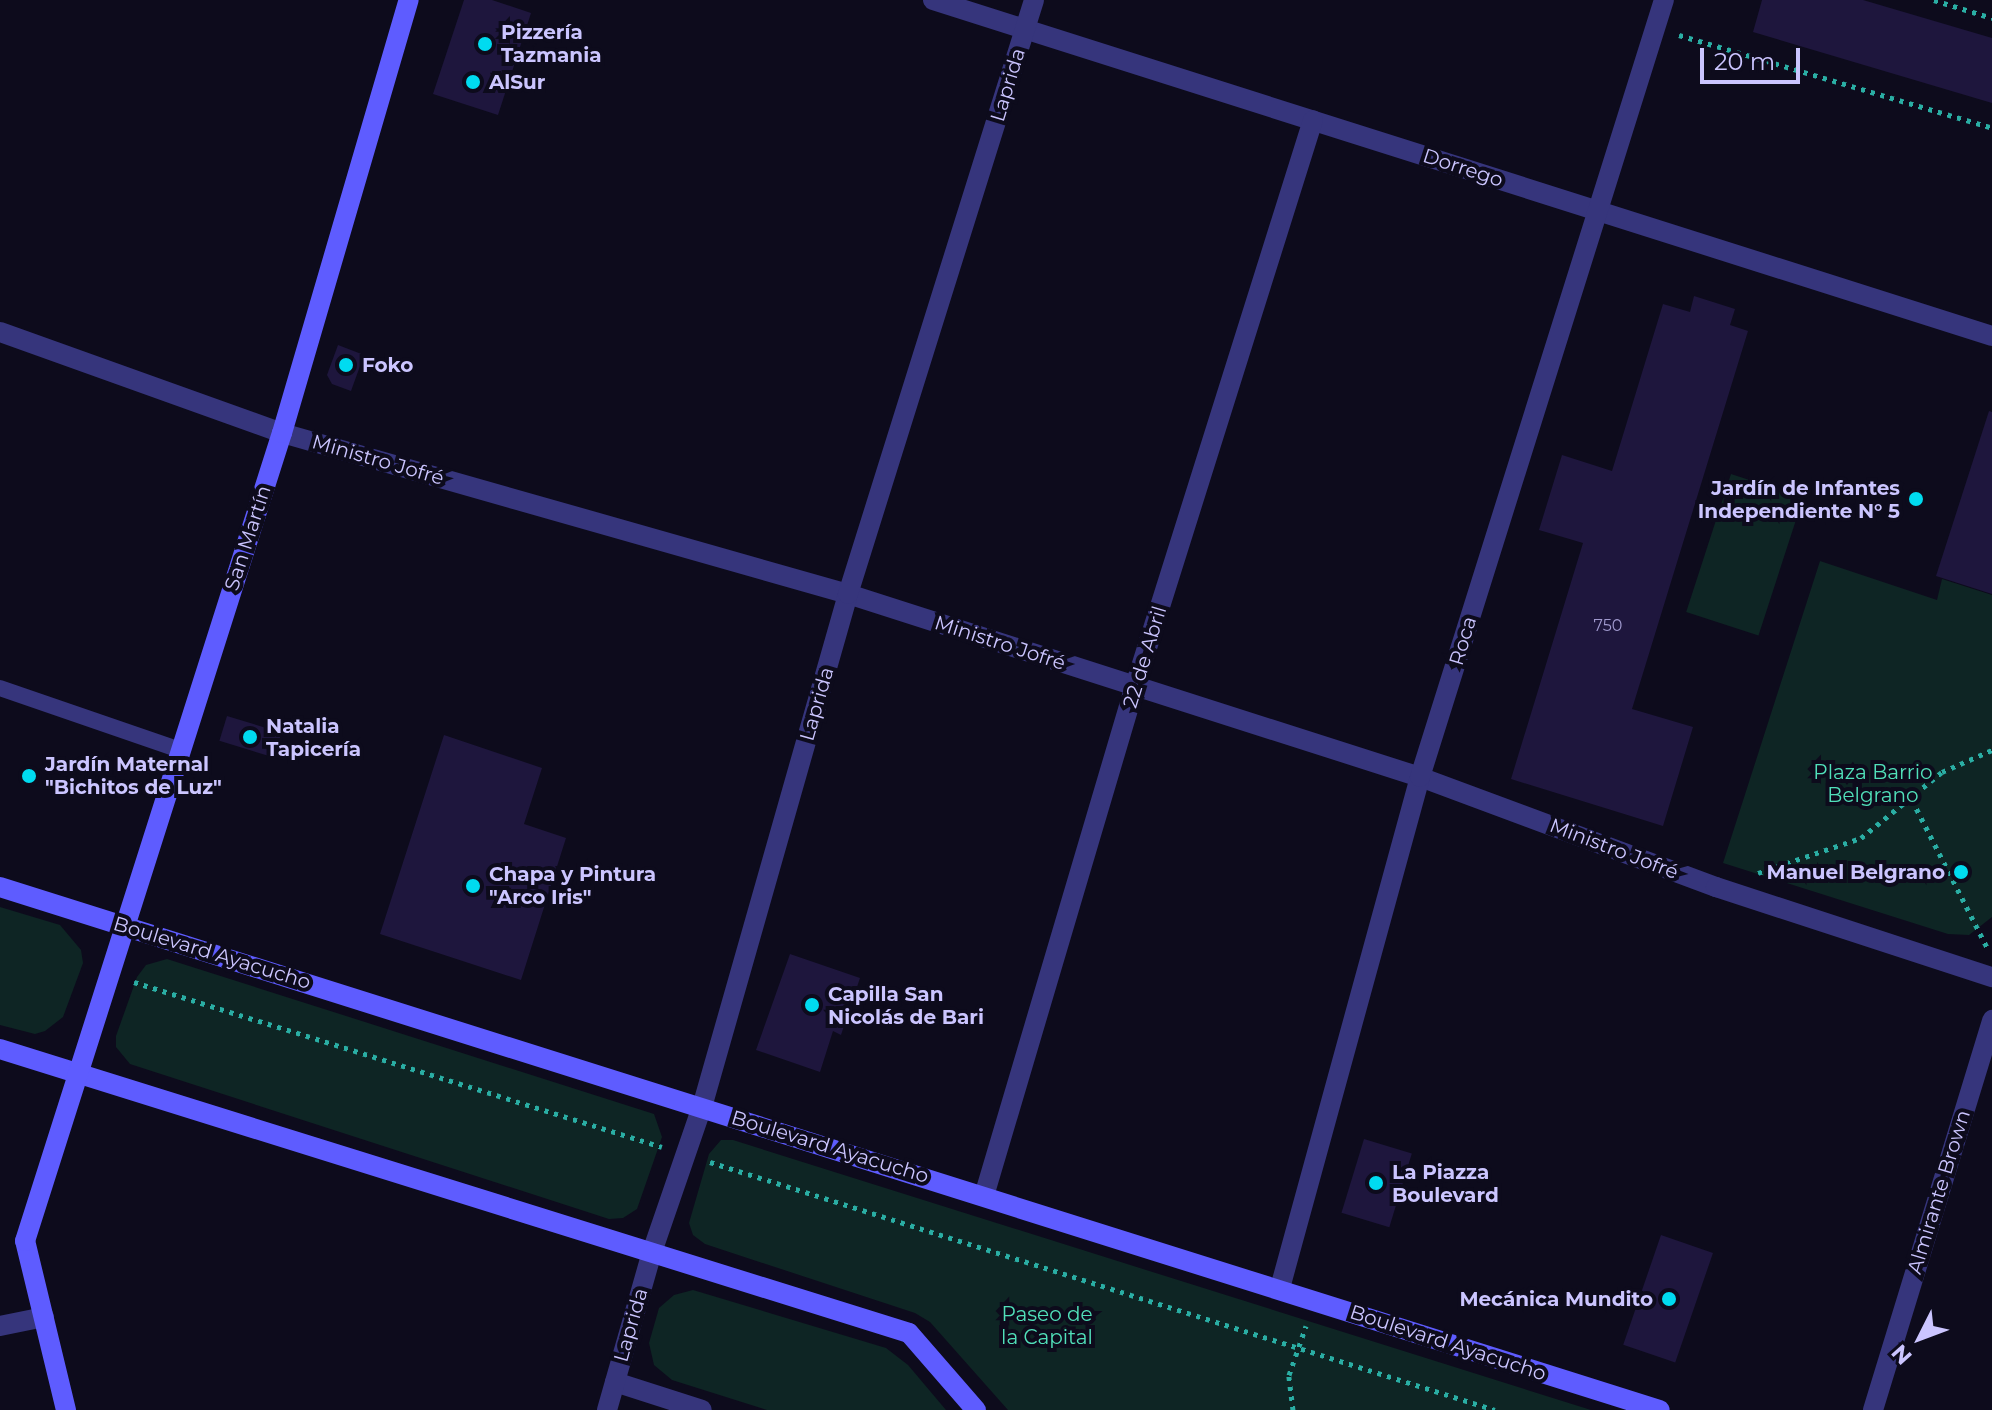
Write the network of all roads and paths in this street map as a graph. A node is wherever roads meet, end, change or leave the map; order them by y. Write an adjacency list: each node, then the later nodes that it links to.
1 (409, 0): 14 (main road, San Martín)
2 (933, 0): 8 (street, Dorrego)
3 (1034, 0): 8 (street, Laprida)
4 (1664, 0): 7 (street, Roca)
5 (1934, 0): 6 (path)
6 (1992, 18)
7 (1655, 28): 10 (path); 11 (street, Roca)
8 (1025, 29): 9 (street, Dorrego); 15 (street, Laprida)
9 (1313, 120): 11 (street, Dorrego); 16 (street, 22 de Abril)
10 (1992, 128)
11 (1598, 211): 13 (street, Dorrego); 20 (street, Roca)
12 (0, 332): 14 (street, Ministro Jofré)
13 (1992, 336)
14 (282, 433): 15 (street, Ministro Jofré); 18 (main road, San Martín)
15 (848, 594): 16 (street, Ministro Jofré); 31 (street, Laprida)
16 (1135, 686): 20 (street, Ministro Jofré); 33 (street, 22 de Abril)
17 (0, 688): 18 (lane)
18 (180, 750): 24 (main road, San Martín)
19 (1992, 750): 21 (path)
20 (1420, 777): 23 (street, Ministro Jofré); 35 (street, Roca)
21 (1912, 800): 23 (path); 25 (path)
22 (0, 887): 24 (main road, Boulevard Ayacucho)
23 (1716, 887): 27 (street, Ministro Jofré)
24 (123, 925): 26 (main road, San Martín); 31 (main road, Boulevard Ayacucho)
25 (1992, 956)
26 (108, 974): 30 (main road, San Martín); 32 (path)
27 (1992, 977)
28 (1992, 1020): 48 (street, Almirante Brown)
29 (0, 1049): 30 (main road)
30 (77, 1072): 34 (main road); 37 (main road, San Martín)
31 (702, 1107): 32 (street, Laprida); 33 (main road, Boulevard Ayacucho)
32 (686, 1155): 34 (street, Laprida); 39 (path)
33 (984, 1196): 35 (main road, Boulevard Ayacucho)
34 (652, 1252): 40 (street, Laprida); 44 (main road)
35 (1280, 1288): 36 (main road, Boulevard Ayacucho)
36 (1318, 1300): 39 (path); 47 (main road, Boulevard Ayacucho)
37 (44, 1317): 38 (street); 41 (main road, San Martín)
38 (0, 1326)
39 (1298, 1350): 45 (path); 46 (path)
40 (615, 1382): 42 (street, Laprida); 43 (street)
41 (66, 1410)
42 (607, 1410)
43 (702, 1410)
44 (976, 1410)
45 (1293, 1410)
46 (1495, 1410)
47 (1660, 1410)
48 (1873, 1410)

